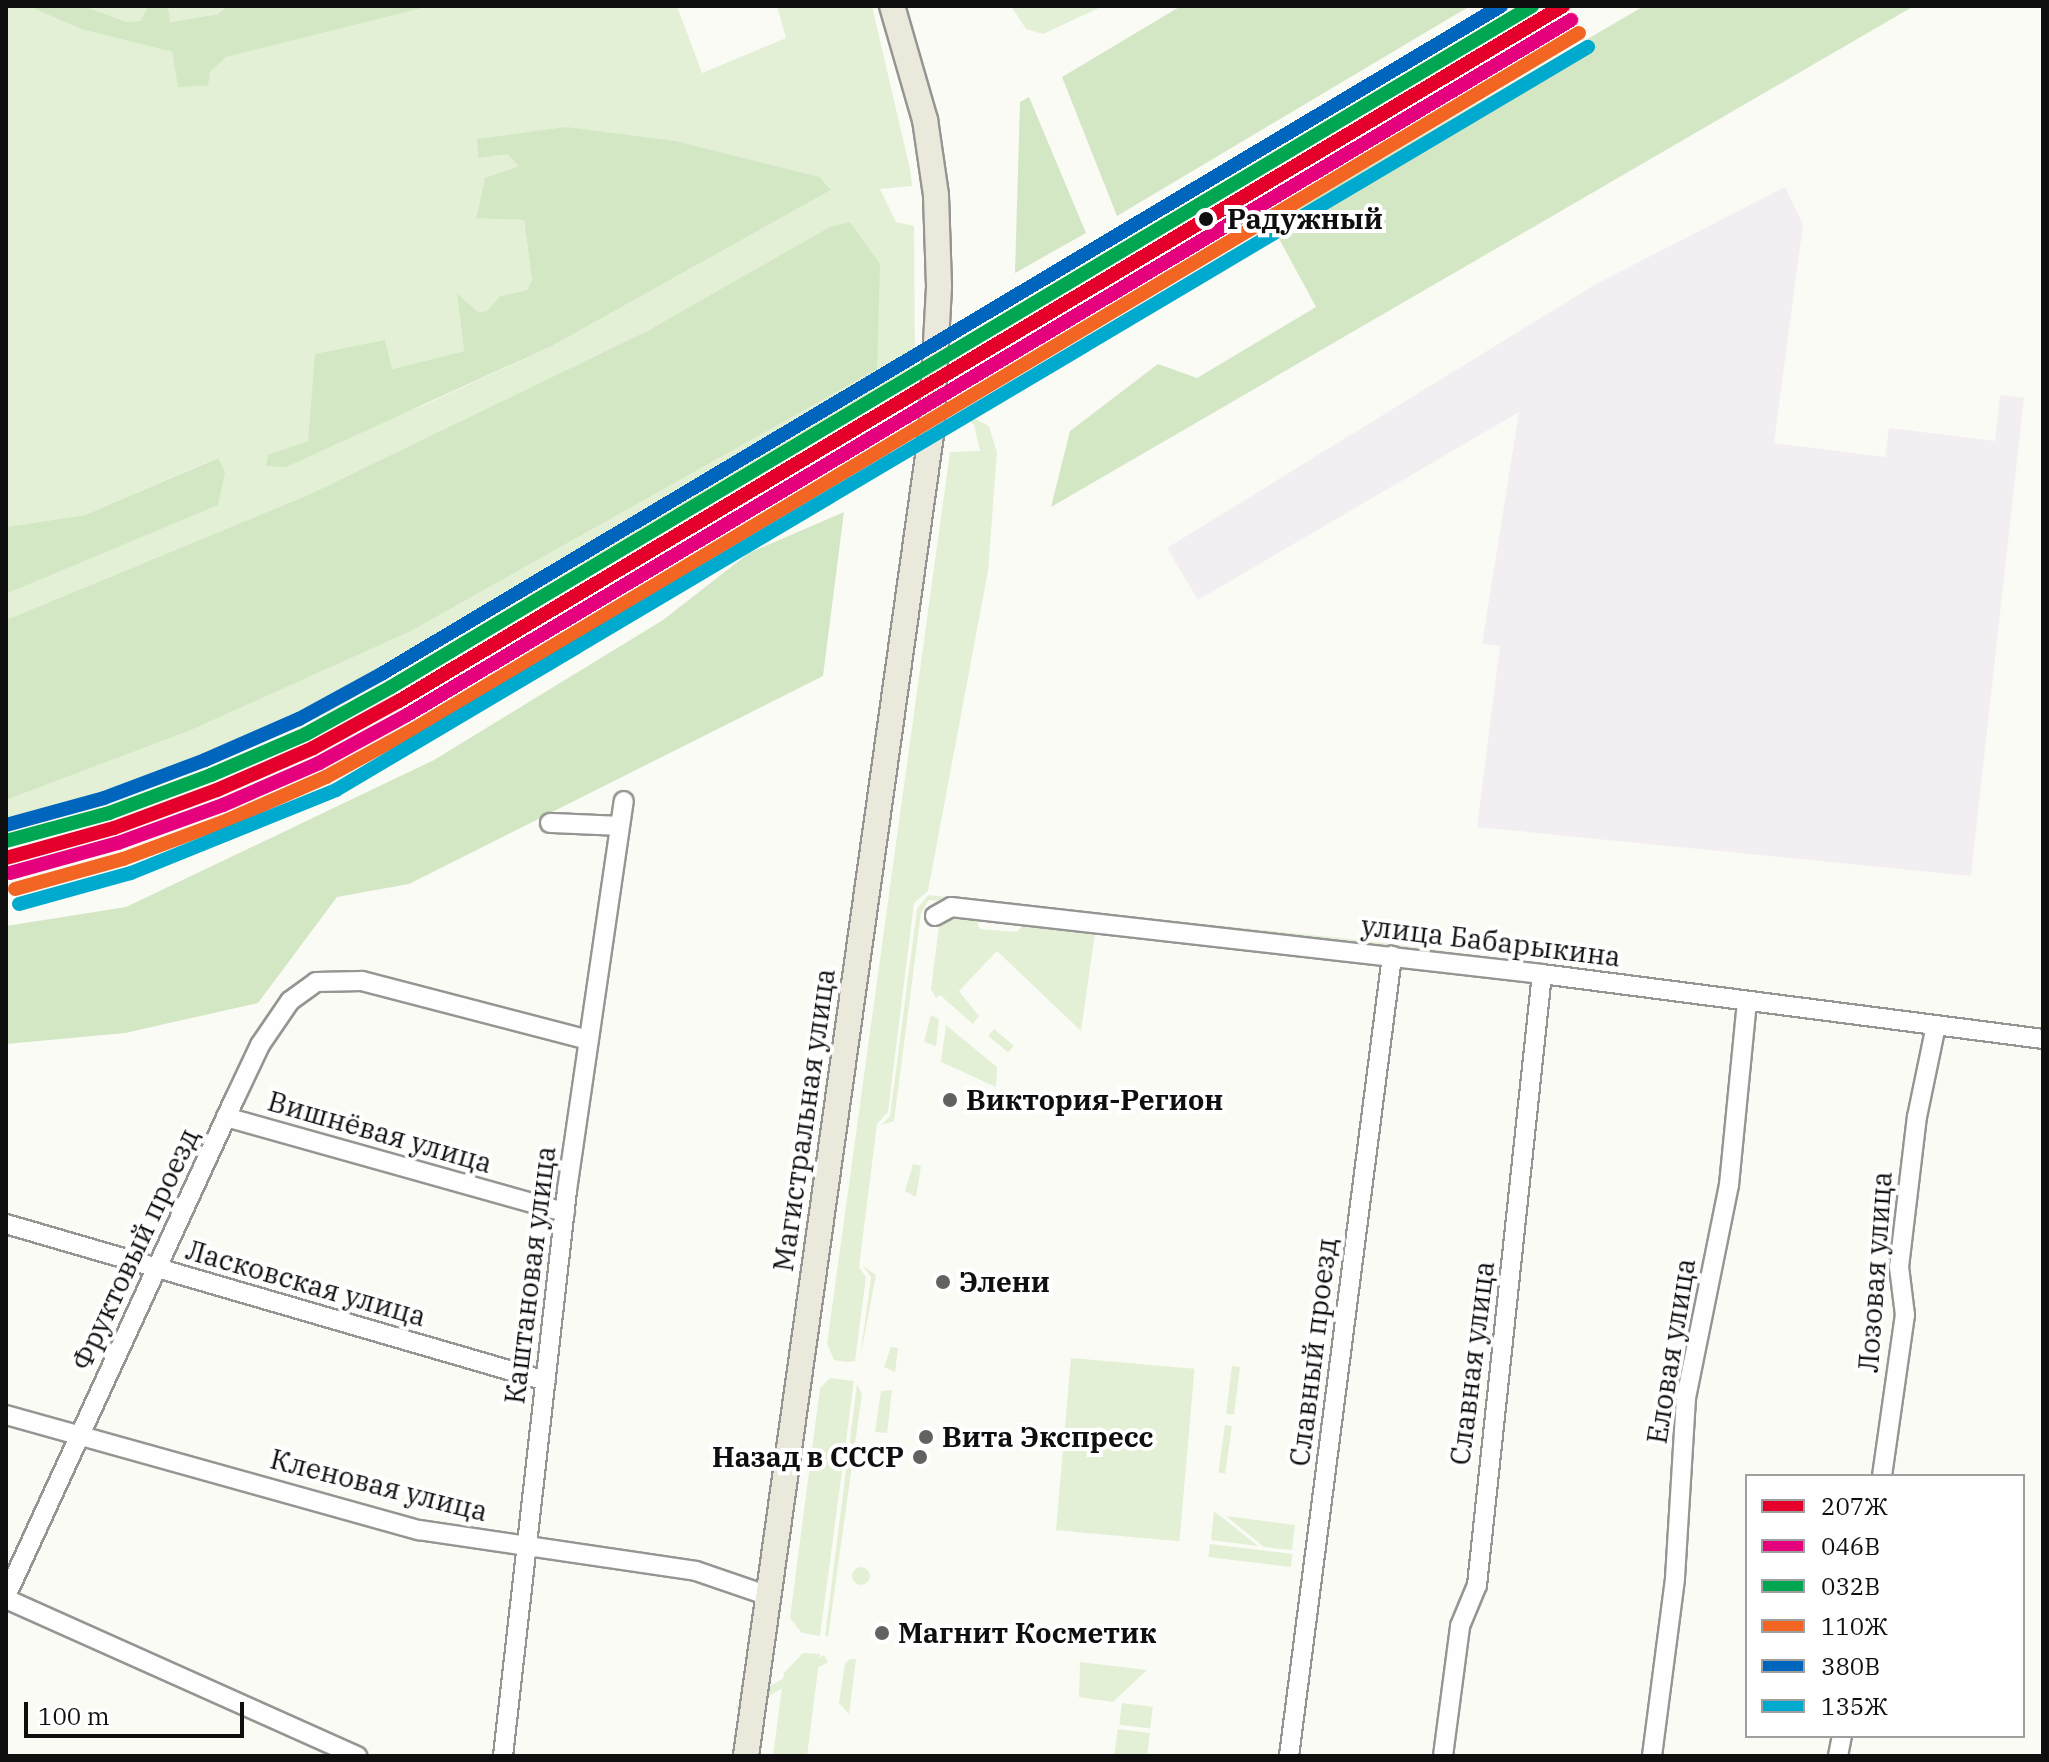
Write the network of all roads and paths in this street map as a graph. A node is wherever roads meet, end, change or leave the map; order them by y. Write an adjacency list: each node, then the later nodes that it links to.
1 (892, 6): 21 (main road, Магистральная улица)
2 (624, 801): 4 (street, Каштановая улица)
3 (550, 823): 4 (street)
4 (618, 826): 11 (street, Каштановая улица)
5 (935, 916): 6 (street, улица Бабарыкина)
6 (1392, 956): 7 (street, улица Бабарыкина); 26 (street, Славный проезд)
7 (1542, 974): 8 (street, улица Бабарыкина); 27 (street, Славная улица)
8 (1747, 1002): 9 (street, улица Бабарыкина); 28 (street, Еловая улица)
9 (1936, 1025): 10 (street, улица Бабарыкина); 19 (street, Лозовая улица)
10 (2043, 1039)
11 (588, 1040): 12 (street, Фруктовый проезд); 13 (street, Каштановая улица)
12 (226, 1117): 13 (street, Вишнёвая улица); 15 (street, Фруктовый проезд)
13 (565, 1212): 16 (street, Каштановая улица)
14 (6, 1224): 15 (street, Ласковская улица)
15 (156, 1269): 16 (street, Ласковская улица); 18 (street, Фруктовый проезд)
16 (546, 1381): 20 (street, Каштановая улица)
17 (6, 1415): 18 (street, Кленовая улица)
18 (81, 1437): 20 (street, Кленовая улица); 22 (street, Фруктовый проезд)
19 (1882, 1474)
20 (525, 1549): 21 (street, Кленовая улица); 24 (street, Каштановая улица)
21 (766, 1595): 25 (main road, Магистральная улица)
22 (6, 1598): 23 (street)
23 (357, 1756)
24 (503, 1756)
25 (746, 1756)
26 (1289, 1756)
27 (1443, 1756)
28 (1652, 1756)

